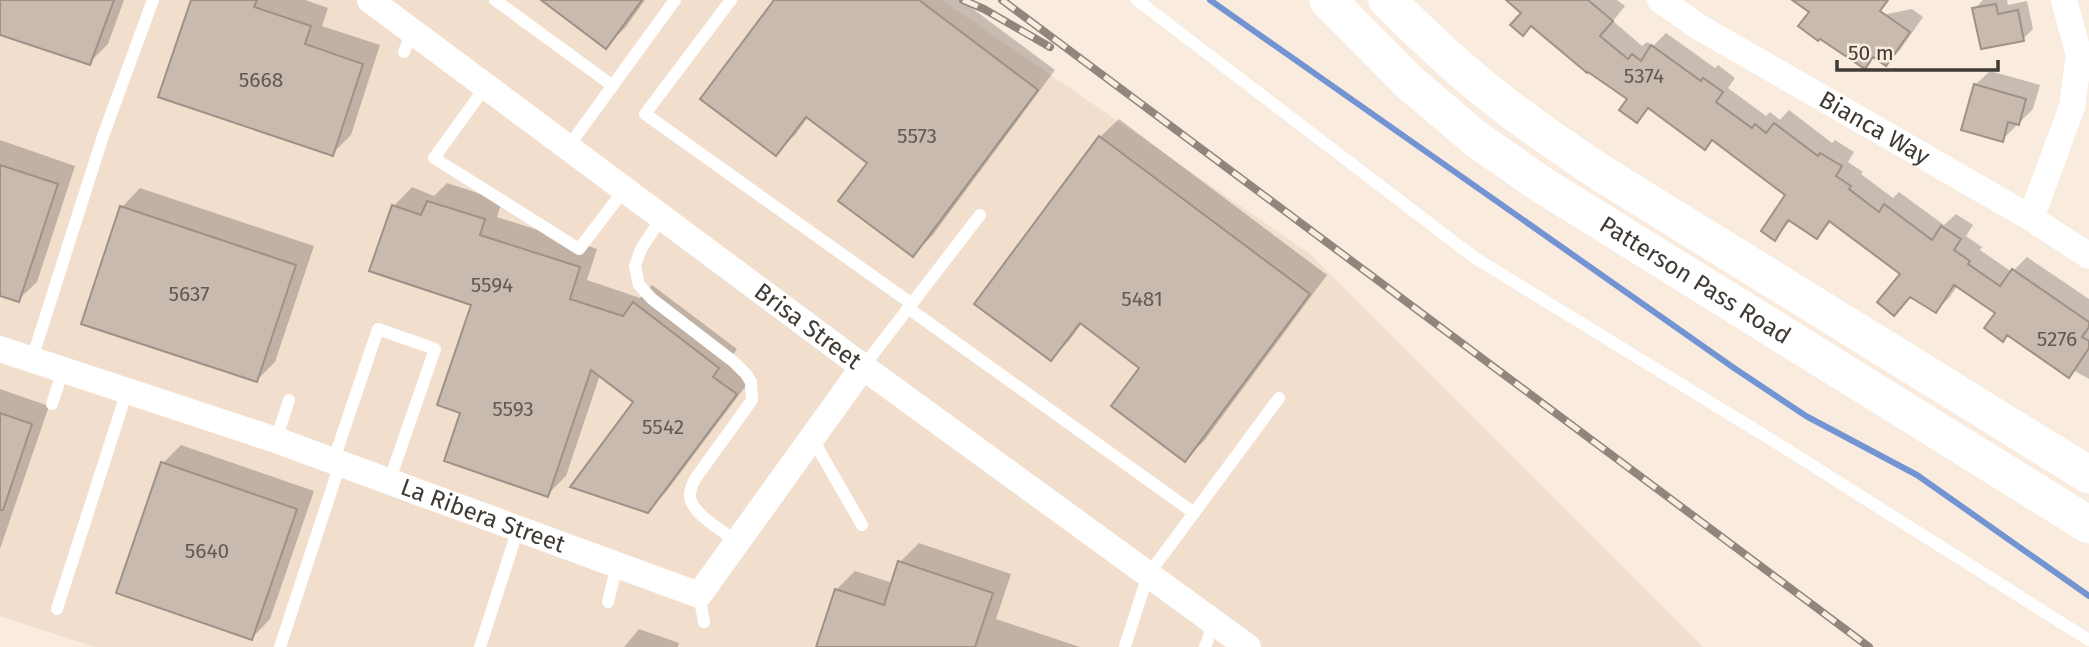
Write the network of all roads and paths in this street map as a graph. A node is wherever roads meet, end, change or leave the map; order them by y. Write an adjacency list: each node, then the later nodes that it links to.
1 (153, 0): 21 (lane)
2 (370, 0): 11 (street, Brisa Street)
3 (495, 0): 12 (lane)
4 (675, 0): 12 (lane)
5 (731, 0): 19 (lane)
6 (1137, 0): 45 (lane)
7 (1328, 0): 35 (main road, Patterson Pass Road)
8 (1387, 0): 31 (main road, Patterson Pass Road)
9 (1660, 0): 17 (street, Bianca Way)
10 (2064, 0): 17 (street)
11 (486, 86): 13 (street, Brisa Street); 14 (lane)
12 (613, 86): 13 (lane)
13 (568, 147): 14 (street, Brisa Street)
14 (625, 190): 16 (street, Brisa Street)
15 (980, 215): 19 (lane)
16 (662, 217): 22 (street, Brisa Street); 37 (lane)
17 (2031, 218): 18 (street, Bianca Way)
18 (2089, 256)
19 (910, 306): 22 (lane); 33 (lane)
20 (0, 349): 21 (street, La Ribera Street)
21 (32, 359): 23 (street, La Ribera Street)
22 (863, 367): 28 (street); 39 (street, Brisa Street)
23 (63, 370): 24 (street, La Ribera Street); 27 (lane)
24 (127, 391): 29 (street, La Ribera Street); 42 (lane)
25 (1279, 398): 33 (lane)
26 (289, 400): 29 (lane)
27 (52, 404)
28 (812, 438): 34 (lane); 37 (street)
29 (275, 440): 30 (street, La Ribera Street)
30 (336, 463): 32 (street, La Ribera Street); 32 (lane); 47 (lane)
31 (2089, 475)
32 (389, 482): 36 (street, La Ribera Street)
33 (1194, 513): 39 (lane)
34 (862, 525)
35 (2089, 525)
36 (519, 529): 38 (street, La Ribera Street); 48 (lane)
37 (737, 542): 40 (street)
38 (617, 565): 40 (street, La Ribera Street); 41 (lane)
39 (1148, 575): 44 (street, Brisa Street); 46 (lane)
40 (699, 595): 43 (lane)
41 (608, 602)
42 (57, 609)
43 (705, 622)
44 (1214, 622): 49 (lane); 50 (street, Brisa Street)
45 (2089, 640)
46 (1125, 646)
47 (280, 647)
48 (480, 647)
49 (1205, 647)
50 (1248, 647)

